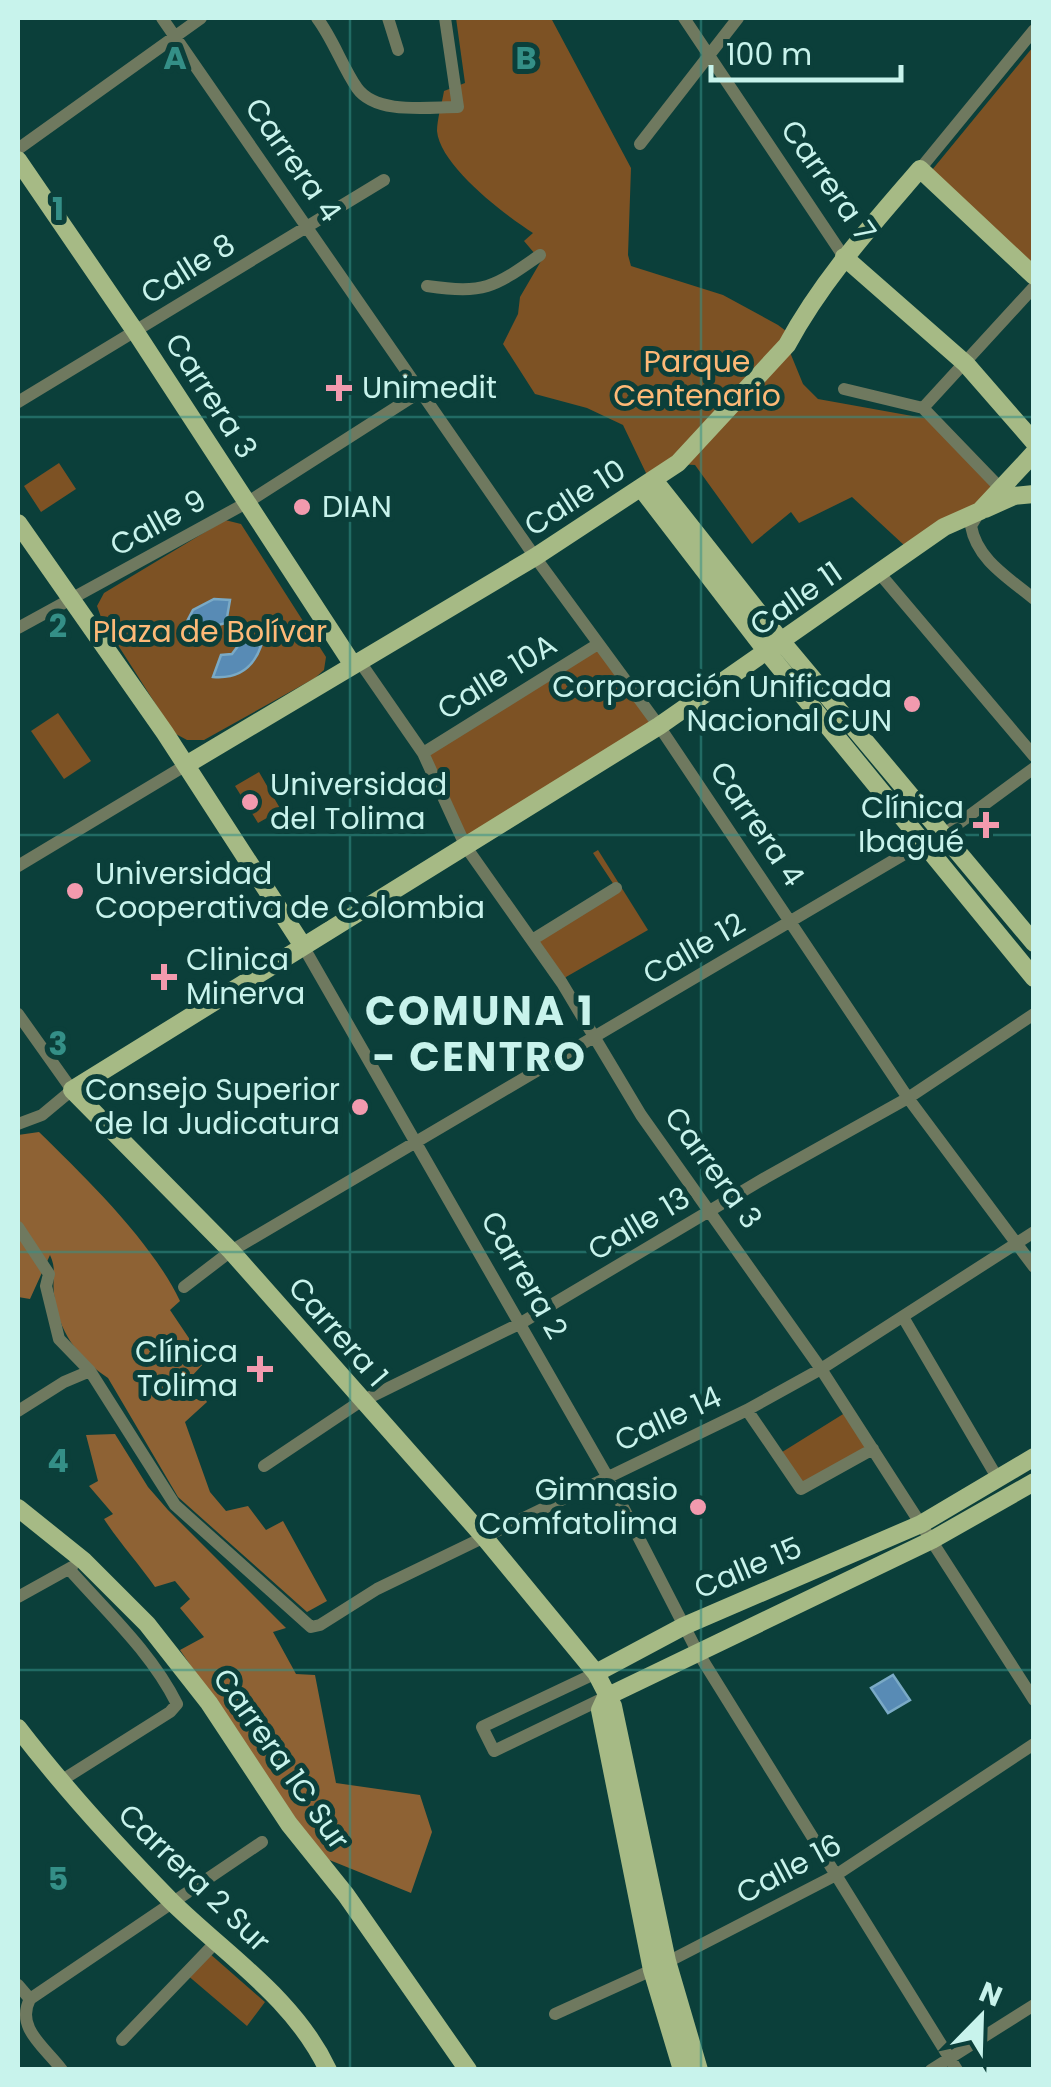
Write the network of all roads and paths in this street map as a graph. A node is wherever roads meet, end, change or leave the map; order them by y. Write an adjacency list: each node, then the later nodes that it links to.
1 (162, 18): 9 (street, Carrera 4)
2 (201, 18): 9 (street)
3 (317, 18): 5 (street)
4 (388, 18): 10 (street)
5 (445, 18)
6 (684, 18): 11 (street, Carrera 7)
7 (738, 18): 11 (street)
8 (1034, 30): 15 (street, Calle 10)
9 (176, 36): 13 (street); 17 (street, Carrera 4)
10 (398, 50)
11 (708, 56): 12 (street); 19 (street, Carrera 7)
12 (640, 144)
13 (18, 149)
14 (18, 160): 23 (main road, Carrera 3)
15 (920, 169): 19 (main road, Calle 10); 20 (main road)
16 (384, 180): 17 (street, Calle 8)
17 (307, 225): 23 (street, Calle 8); 26 (street, Carrera 4)
18 (540, 255): 21 (street)
19 (844, 258): 24 (main road, Carrera 7); 31 (main road, Calle 10)
20 (1034, 276)
21 (427, 286)
22 (1034, 286): 24 (street)
23 (135, 331): 27 (street, Calle 8); 33 (main road, Carrera 3)
24 (966, 364): 28 (street); 29 (main road, Carrera 7)
25 (844, 390): 28 (street)
26 (420, 392): 33 (street, Calle 9); 36 (street, Carrera 4)
27 (18, 402)
28 (923, 408): 32 (street)
29 (1034, 442)
30 (1034, 453): 32 (main road)
31 (648, 484): 36 (main road, Calle 10); 42 (main road)
32 (1015, 493): 34 (main road, Calle 11)
33 (248, 502): 39 (street, Calle 9); 43 (main road, Carrera 3)
34 (980, 511): 37 (main road, Calle 11); 38 (street)
35 (18, 523): 39 (main road, Carrera 2)
36 (534, 556): 41 (street, Carrera 4); 43 (main road, Calle 10)
37 (880, 574): 42 (main road, Calle 11); 46 (street)
38 (1034, 599)
39 (72, 600): 40 (street, Calle 9); 47 (main road, Carrera 2)
40 (18, 628)
41 (598, 644): 44 (street, Carrera 4); 45 (street, Calle 10A)
42 (774, 647): 44 (main road, Calle 11); 49 (main road); 50 (main road)
43 (357, 664): 45 (street, Carrera 3); 47 (main road, Calle 10)
44 (659, 726): 51 (main road, Calle 11); 54 (street, Carrera 4)
45 (423, 753): 51 (street, Carrera 3)
46 (1034, 756)
47 (186, 765): 52 (street, Calle 10); 57 (main road, Carrera 2)
48 (1034, 768): 49 (street)
49 (943, 835): 56 (main road)
50 (923, 843): 54 (street, Calle 12); 58 (main road)
51 (466, 846): 55 (street, Carrera 3); 57 (main road, Calle 11)
52 (18, 866)
53 (616, 888): 55 (street)
54 (792, 920): 61 (street, Calle 12); 63 (street, Carrera 4)
55 (532, 940): 61 (street, Carrera 3)
56 (1034, 943)
57 (304, 946): 62 (main road, Calle 11); 65 (street, Carrera 2)
58 (1034, 978)
59 (18, 1014): 62 (street, Carrera 1)
60 (1034, 1014): 63 (street, Calle 13)
61 (593, 1037): 65 (street, Calle 12); 66 (street, Carrera 3)
62 (72, 1090): 64 (street, Calle 11); 70 (main road, Carrera 1)
63 (908, 1098): 66 (street, Calle 13); 69 (street, Carrera 4)
64 (18, 1124)
65 (414, 1142): 70 (street, Calle 12); 74 (street, Carrera 2)
66 (710, 1211): 74 (street, Calle 13); 75 (street, Carrera 3)
67 (18, 1227): 76 (street)
68 (1034, 1232): 69 (street, Calle 14)
69 (1016, 1244): 71 (street, Carrera 4); 73 (street, Calle 14)
70 (232, 1251): 72 (street, Calle 12); 77 (main road, Carrera 1)
71 (1034, 1267)
72 (184, 1286)
73 (902, 1317): 75 (street, Calle 14); 84 (street)
74 (521, 1323): 77 (street, Calle 13); 83 (street, Carrera 2)
75 (821, 1370): 78 (street, Calle 14); 80 (street, Carrera 3)
76 (90, 1371): 79 (street); 88 (street, Calle 14)
77 (362, 1402): 82 (street, Calle 13); 88 (main road, Carrera 1)
78 (748, 1410): 80 (street); 83 (street, Calle 14)
79 (18, 1411)
80 (874, 1450): 87 (street, Carrera 3)
81 (1034, 1457): 84 (main road, Calle 15)
82 (264, 1466)
83 (607, 1476): 88 (street, Calle 14); 91 (street, Carrera 2)
84 (998, 1479): 87 (main road, Calle 15)
85 (1034, 1482): 87 (main road, Calle 15)
86 (18, 1508): 89 (main road, Carrera 1C Sur)
87 (926, 1532): 91 (main road, Calle 15); 92 (main road, Calle 15); 95 (street, Carrera 3)
88 (484, 1538): 93 (main road, Carrera 1)
89 (77, 1565): 90 (street); 98 (street); 112 (main road, Carrera 1C Sur)
90 (18, 1597)
91 (684, 1626): 92 (street, Carrera 2); 93 (main road, Calle 15)
92 (697, 1652): 94 (main road, Calle 15); 100 (street, Carrera 2)
93 (596, 1673): 94 (main road, Carrera 1); 94 (street, Calle 15)
94 (606, 1697): 103 (main road, Carrera 1)
95 (1034, 1700)
96 (18, 1728): 98 (main road, Carrera 2 Sur)
97 (1034, 1744): 100 (street, Calle 16)
98 (60, 1782): 101 (main road, Carrera 2 Sur)
99 (262, 1842): 101 (street)
100 (836, 1875): 103 (street, Calle 16); 109 (street, Carrera 2)
101 (173, 1903): 102 (main road, Carrera 2 Sur); 105 (street)
102 (217, 1941): 108 (street); 111 (main road, Carrera 2 Sur)
103 (659, 1965): 107 (street, Calle 16); 113 (main road, Carrera 1); 114 (main road, Carrera 1)
104 (18, 1986): 105 (street)
105 (30, 1999): 110 (street)
106 (1034, 2005): 109 (street)
107 (555, 2014)
108 (122, 2040)
109 (954, 2064): 115 (street)
110 (62, 2070)
111 (328, 2070)
112 (468, 2070)
113 (682, 2070)
114 (699, 2070)
115 (931, 2070)

